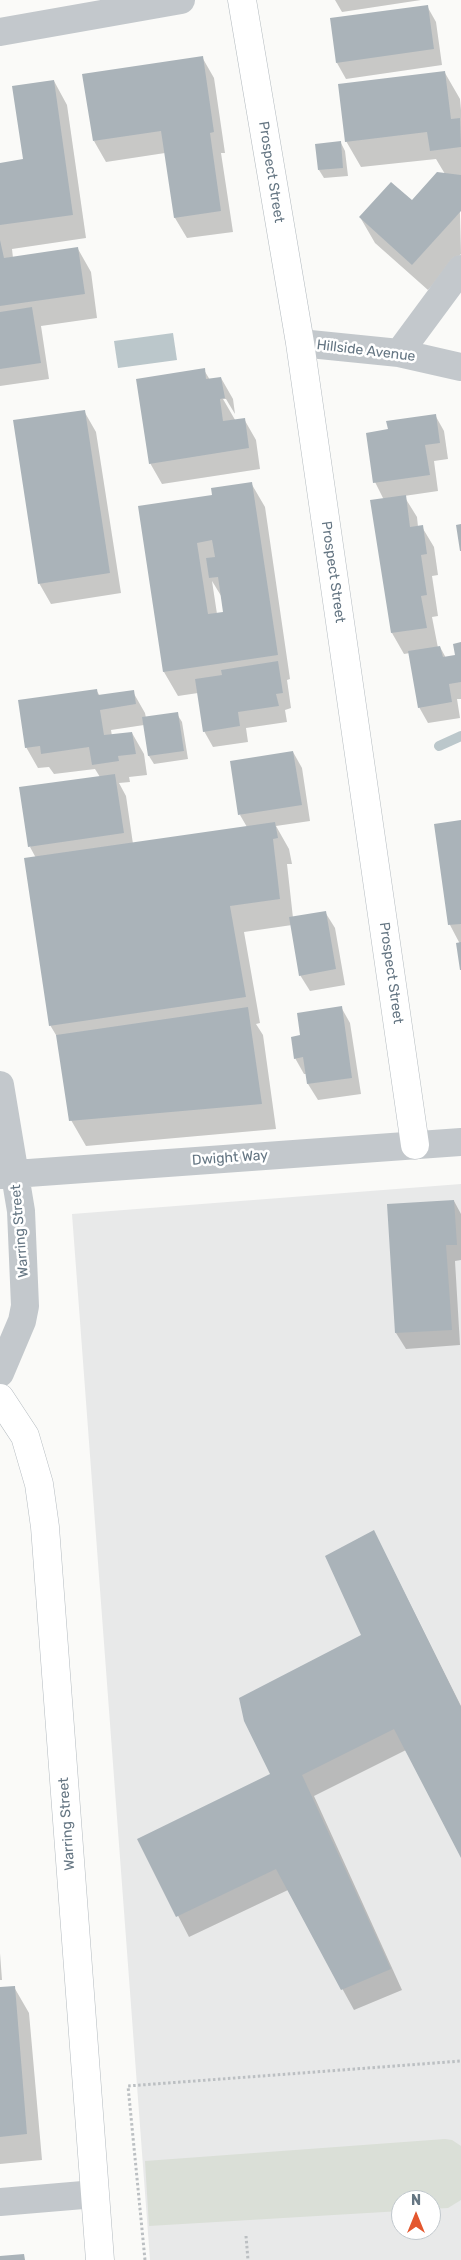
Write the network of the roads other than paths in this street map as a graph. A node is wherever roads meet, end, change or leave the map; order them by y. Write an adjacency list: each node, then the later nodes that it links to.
1 (181, 0): 3 (street)
2 (242, 0): 5 (street, Prospect Street)
3 (0, 32)
4 (461, 269): 6 (street)
5 (300, 343): 6 (street, Hillside Avenue); 10 (street, Prospect Street)
6 (399, 353): 7 (street, Hillside Avenue)
7 (461, 367)
8 (0, 1085): 11 (street, Warring Street)
9 (461, 1142): 10 (street, Dwight Way)
10 (415, 1145): 11 (street, Dwight Way)
11 (7, 1175): 12 (street, Warring Street)
12 (0, 1373)
13 (0, 1398): 14 (street, Warring Street)
14 (95, 2194): 15 (street); 16 (street, Warring Street)
15 (0, 2202)
16 (100, 2260)

